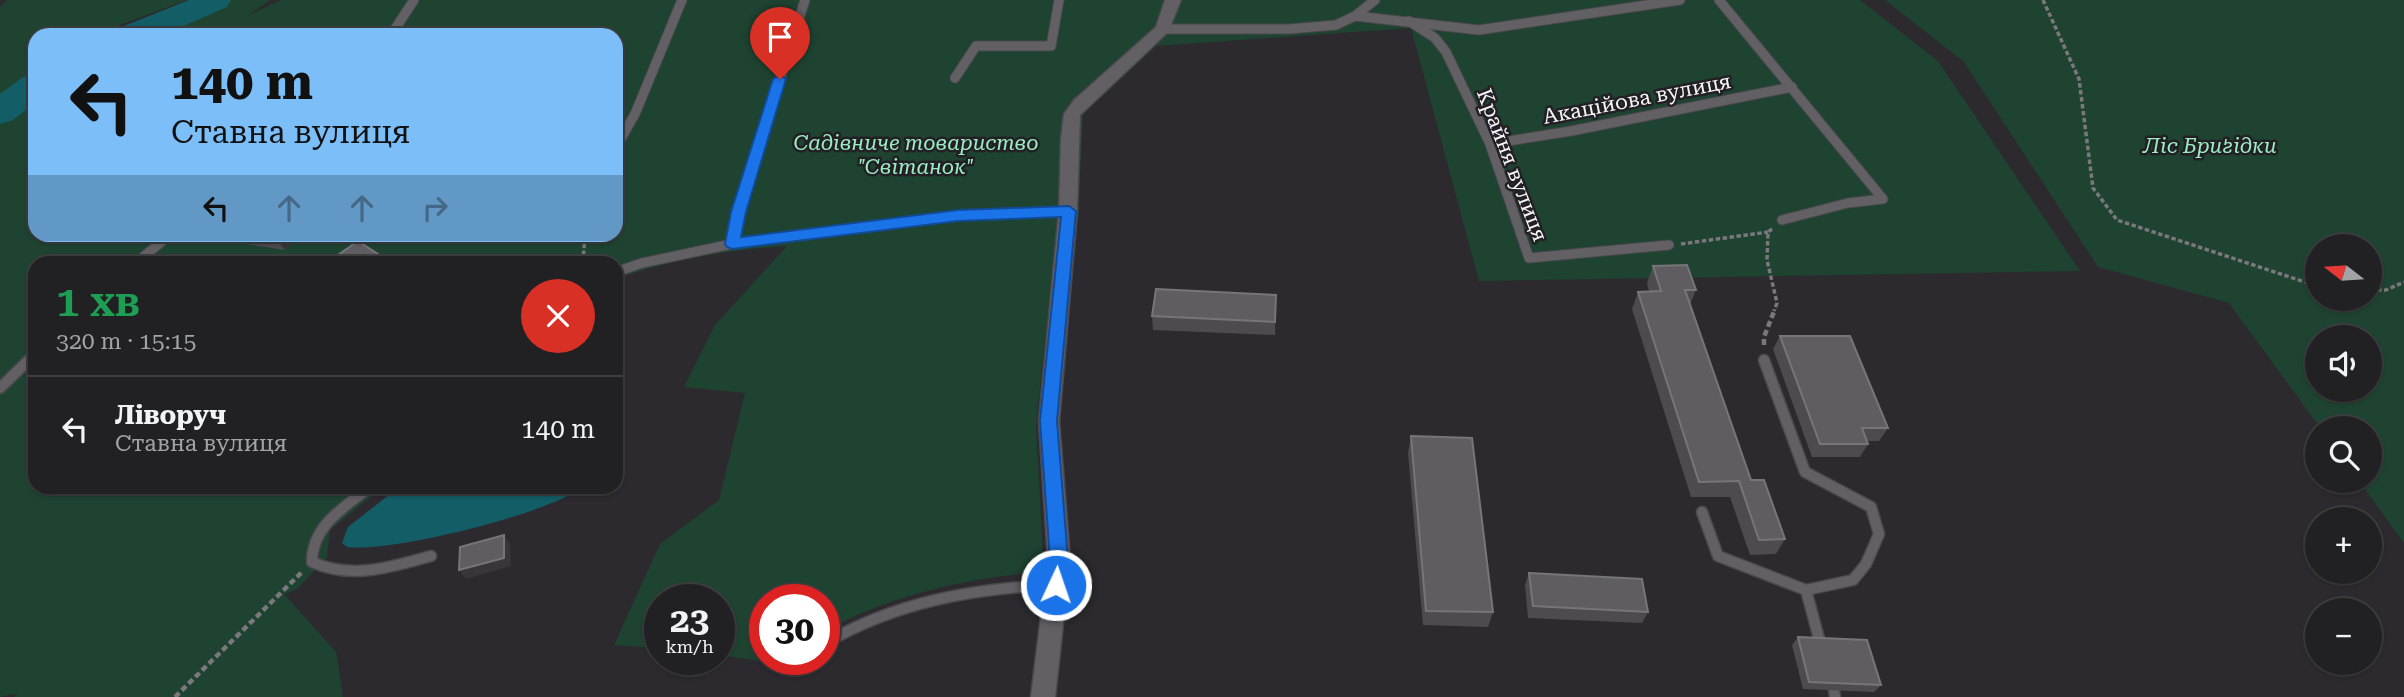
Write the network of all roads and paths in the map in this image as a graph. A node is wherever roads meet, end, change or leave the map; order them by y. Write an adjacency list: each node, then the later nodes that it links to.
1 (414, 0): 12 (lane)
2 (682, 0): 16 (lane)
3 (804, 0): 22 (lane)
4 (1059, 0): 14 (lane)
5 (1172, 0): 13 (street)
6 (1375, 0): 10 (lane)
7 (1679, 0): 11 (lane)
8 (1719, 0): 15 (lane)
9 (2043, 0): 26 (path)
10 (1355, 16): 11 (lane); 13 (lane)
11 (1409, 21): 17 (lane, Крайня вулиця)
12 (396, 28)
13 (1163, 29): 18 (street)
14 (955, 78)
15 (1791, 87): 17 (lane, Акаційова вулиця); 19 (lane)
16 (623, 135)
17 (1490, 144): 23 (lane, Крайня вулиця)
18 (1069, 211): 22 (lane); 36 (street)
19 (1782, 220): 20 (path)
20 (1768, 232): 23 (path); 29 (path)
21 (162, 242): 24 (lane)
22 (732, 244): 25 (lane)
23 (1670, 245)
24 (145, 256)
25 (623, 270)
26 (2305, 282)
27 (2404, 282): 28 (path)
28 (2382, 290)
29 (1764, 360): 37 (lane)
30 (28, 361): 31 (lane)
31 (0, 388)
32 (362, 494): 35 (lane)
33 (1702, 512): 37 (lane)
34 (431, 556): 35 (lane)
35 (312, 562): 40 (path)
36 (1056, 585): 38 (lane); 41 (street)
37 (1806, 590): 39 (lane)
38 (840, 636)
39 (1821, 646)
40 (175, 697)
41 (1043, 697)

